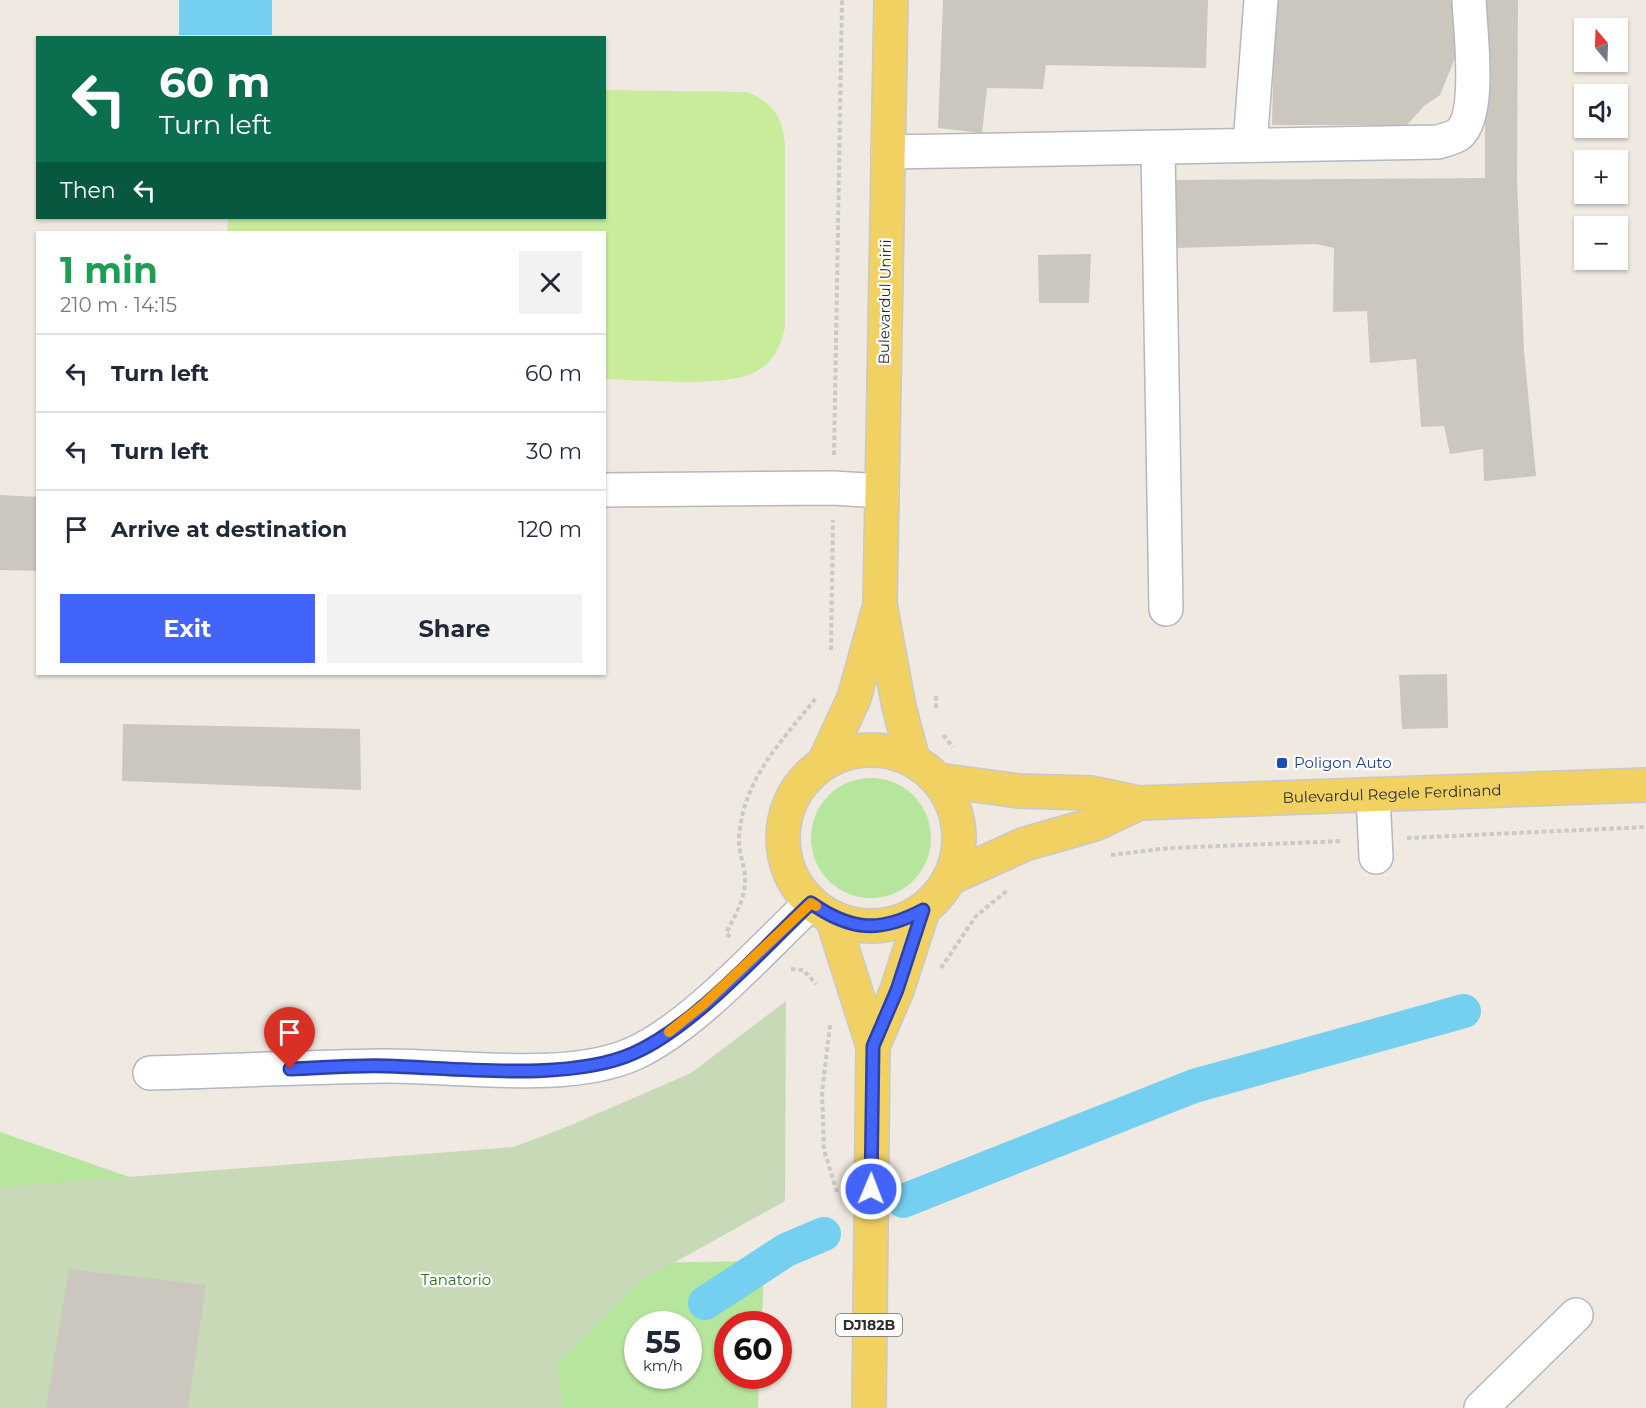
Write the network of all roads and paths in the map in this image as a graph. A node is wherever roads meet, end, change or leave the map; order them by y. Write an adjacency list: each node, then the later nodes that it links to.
1 (842, 0): 8 (path)
2 (891, 0): 7 (main road, Bulevardul Unirii / DJ182B)
3 (1261, 0): 5 (lane)
4 (1469, 0): 5 (lane)
5 (1250, 145): 6 (lane)
6 (1158, 149): 7 (lane); 12 (lane)
7 (888, 152): 10 (main road, Bulevardul Unirii / DJ182B)
8 (833, 488): 9 (lane); 10 (lane); 13 (path)
9 (606, 490)
10 (882, 491): 11 (main road, Bulevardul Unirii / DJ182B)
11 (880, 604): 19 (main road, Bulevardul Unirii / DJ182B); 20 (main road, Bulevardul Unirii / DJ182B)
12 (1166, 609)
13 (831, 658)
14 (818, 696): 29 (path)
15 (936, 696): 16 (path)
16 (937, 716)
17 (941, 733): 18 (path)
18 (955, 749)
19 (824, 763): 20 (main road, DJ182B); 27 (main road, DJ182B)
20 (926, 770): 23 (main road, Bulevardul Regele Ferdinand); 25 (main road, DJ182B)
21 (1646, 786): 22 (main road, Bulevardul Regele Ferdinand)
22 (1373, 795): 23 (main road, Bulevardul Regele Ferdinand); 24 (lane)
23 (1138, 803): 25 (main road, Bulevardul Regele Ferdinand)
24 (1376, 856)
25 (950, 878): 28 (main road, DJ182B)
26 (1016, 885): 30 (path)
27 (821, 910): 28 (main road, DJ182B); 29 (lane); 33 (main road, DJ182B)
28 (923, 910): 33 (main road, DJ182B)
29 (753, 958): 31 (path); 34 (lane)
30 (938, 973)
31 (819, 990)
32 (828, 1014): 35 (path)
33 (873, 1046): 37 (main road, DJ182B)
34 (150, 1073)
35 (838, 1195)
36 (1576, 1315): 38 (lane)
37 (869, 1408)
38 (1481, 1408)

